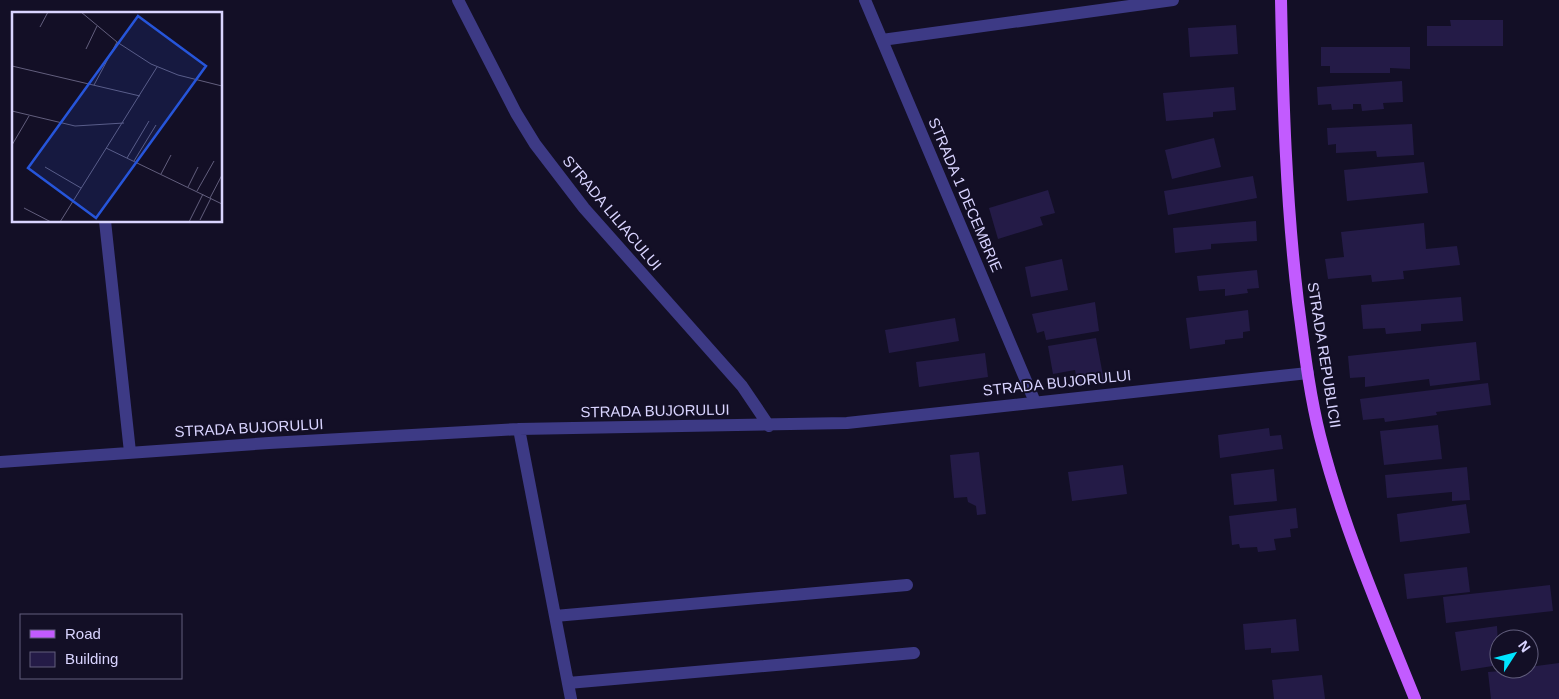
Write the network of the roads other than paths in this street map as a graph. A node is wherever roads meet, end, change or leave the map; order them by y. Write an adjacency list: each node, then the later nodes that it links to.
1 (458, 0): 9 (street, STRADA LILIACULUI)
2 (865, 0): 5 (street, STRADA 1 DECEMBRIE)
3 (1173, 0): 5 (street)
4 (1280, 0): 7 (main road, STRADA REPUBLICII)
5 (882, 40): 8 (street, STRADA 1 DECEMBRIE)
6 (105, 222): 11 (street)
7 (1308, 373): 8 (street, STRADA BUJORULUI); 18 (main road, STRADA REPUBLICII)
8 (1034, 402): 9 (street, STRADA BUJORULUI)
9 (770, 426): 10 (street, STRADA BUJORULUI)
10 (519, 430): 11 (street, STRADA BUJORULUI); 14 (street)
11 (130, 452): 12 (street, STRADA BUJORULUI)
12 (0, 462)
13 (907, 585): 14 (street)
14 (555, 616): 16 (street)
15 (914, 653): 16 (street)
16 (568, 683): 17 (street)
17 (570, 699)
18 (1416, 699)

